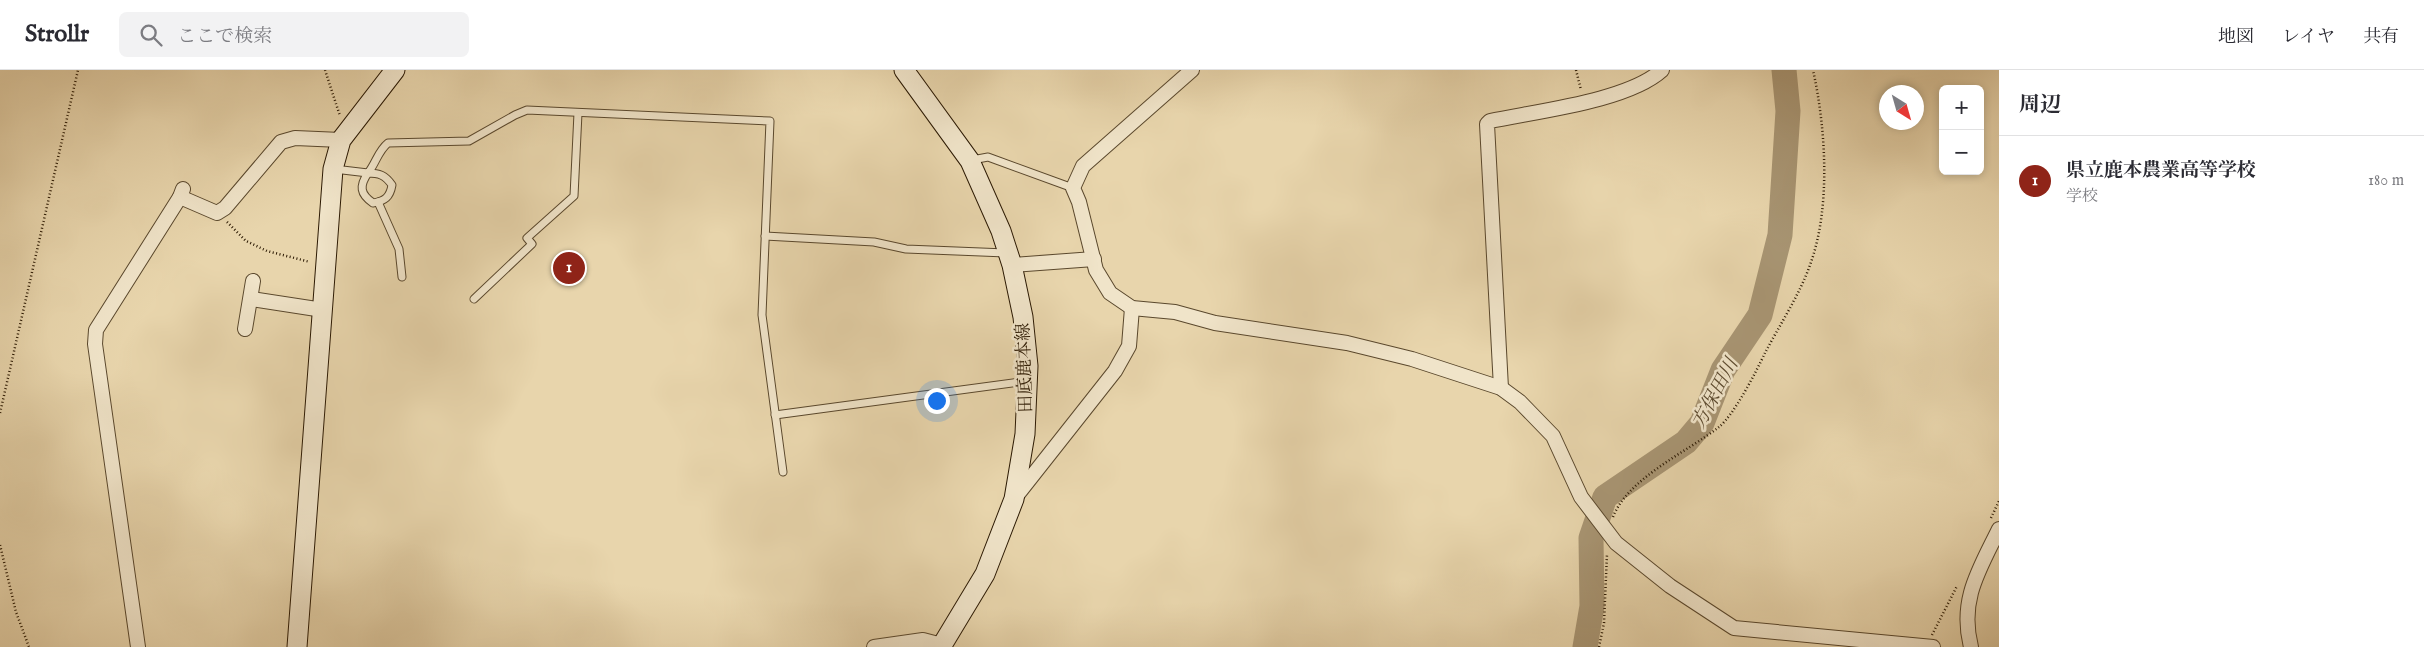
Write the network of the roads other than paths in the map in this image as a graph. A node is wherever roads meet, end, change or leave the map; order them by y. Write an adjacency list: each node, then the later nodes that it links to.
1 (395, 70): 6 (main road)
2 (904, 70): 7 (main road, 田底鹿本線)
3 (1192, 70): 10 (street)
4 (1662, 70): 23 (street)
5 (578, 112): 9 (lane); 12 (lane); 18 (lane)
6 (344, 137): 8 (main road); 30 (street)
7 (970, 161): 10 (lane); 13 (main road, 田底鹿本線)
8 (333, 168): 9 (lane); 20 (main road)
9 (368, 173): 11 (lane); 11 (lane)
10 (1073, 188): 14 (street)
11 (378, 202): 15 (lane)
12 (766, 236): 13 (lane); 24 (lane)
13 (1010, 259): 14 (street); 22 (main road, 田底鹿本線)
14 (1094, 259): 19 (street)
15 (402, 276)
16 (253, 281): 17 (street)
17 (252, 299): 20 (street); 21 (street)
18 (474, 299)
19 (1132, 308): 23 (street); 26 (street)
20 (323, 310): 31 (main road)
21 (245, 329)
22 (1027, 380): 24 (lane); 26 (main road, 田底鹿本線)
23 (1501, 388): 28 (street)
24 (775, 415): 25 (lane)
25 (783, 472)
26 (1014, 500): 29 (main road, 田底鹿本線)
27 (1999, 529): 34 (street)
28 (1790, 640): 33 (street)
29 (941, 646): 32 (street)
30 (138, 647)
31 (297, 647)
32 (874, 647)
33 (1933, 647)
34 (1971, 647)

